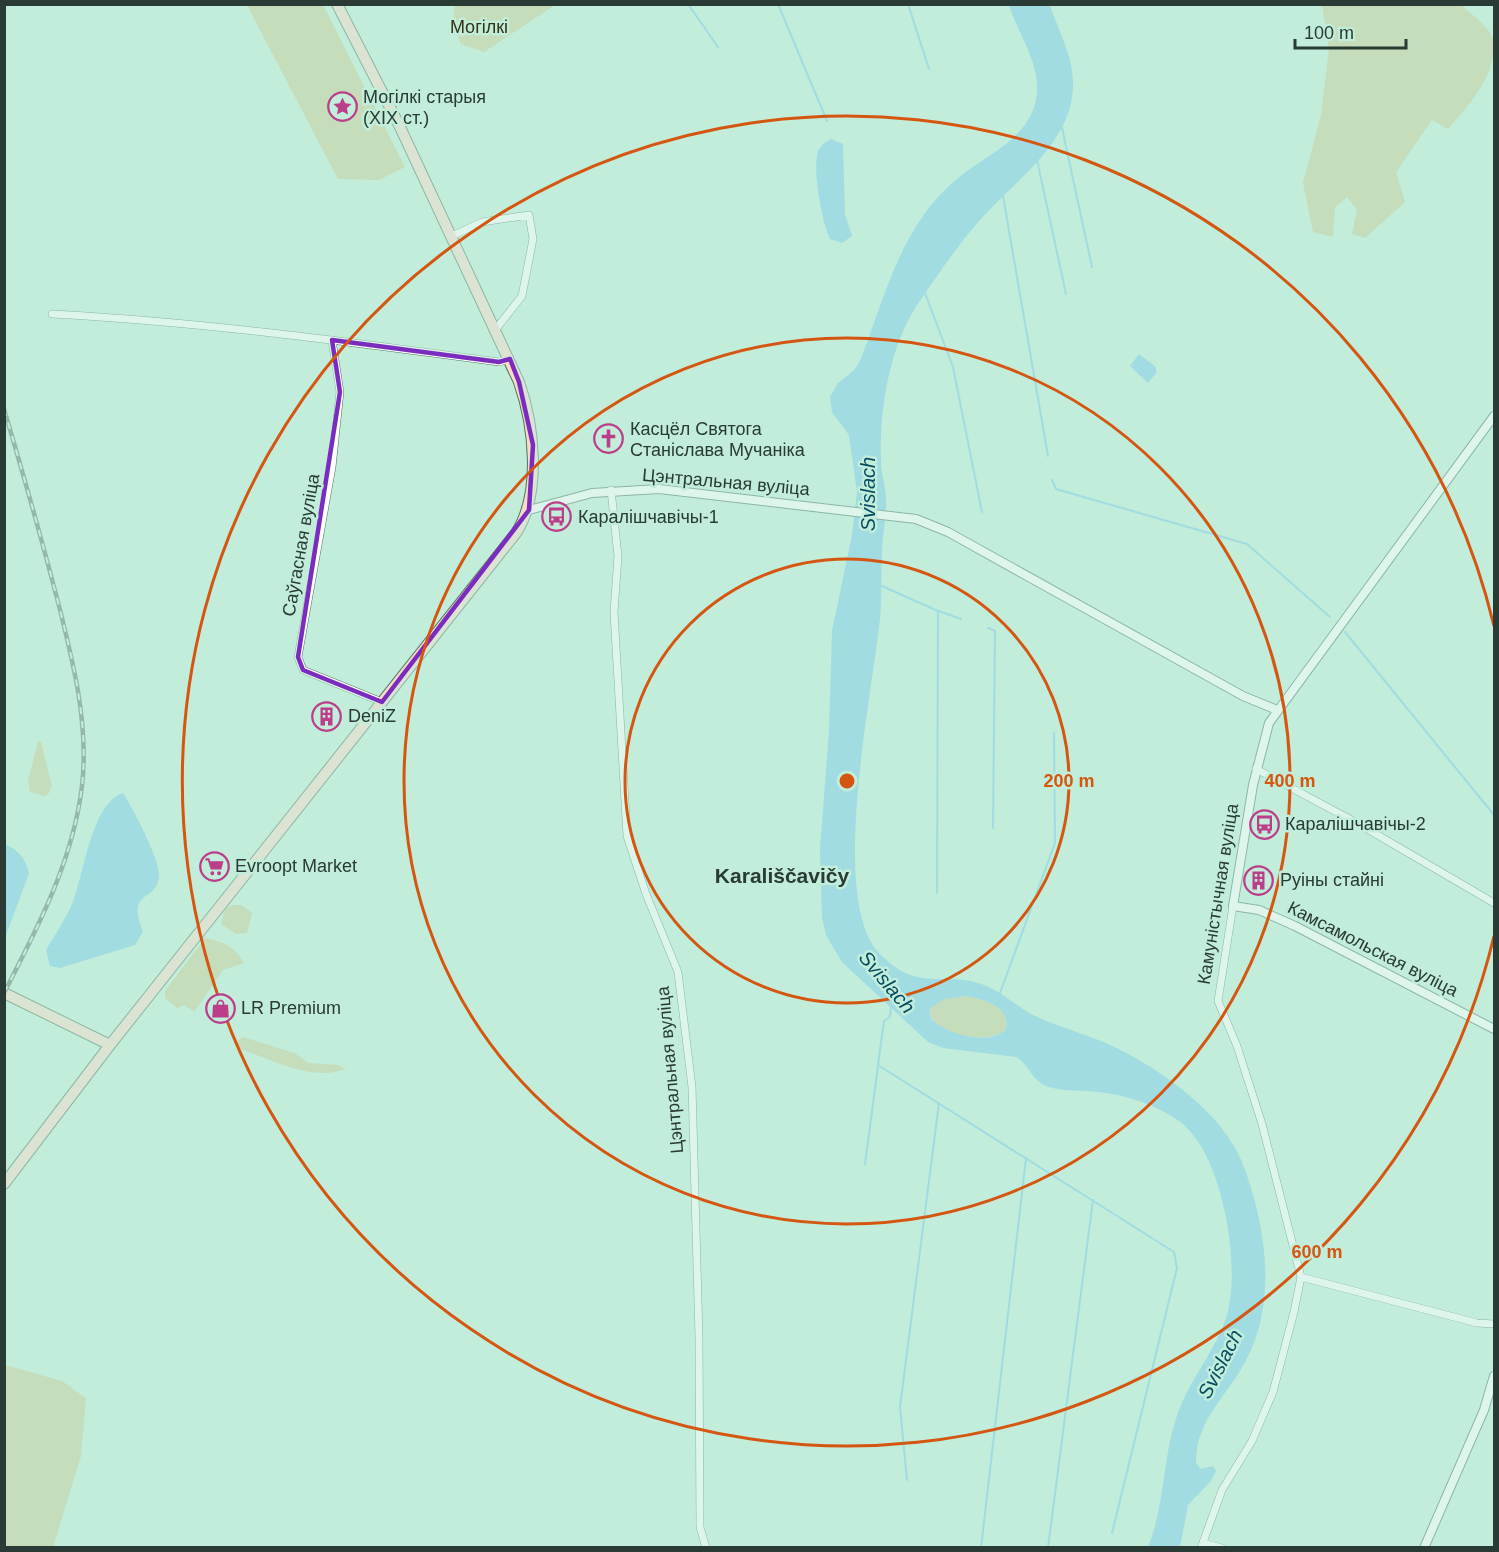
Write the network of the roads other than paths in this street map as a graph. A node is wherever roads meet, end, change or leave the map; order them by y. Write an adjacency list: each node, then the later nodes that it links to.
1 (337, 4): 2 (main road)
2 (452, 236): 4 (main road); 4 (street)
3 (52, 314): 5 (street)
4 (496, 329): 6 (main road)
5 (332, 339): 6 (street); 10 (street, Саўгасная вуліца)
6 (510, 359): 9 (main road)
7 (1494, 417): 11 (street, Камуністычная вуліца)
8 (611, 490): 9 (street, Цэнтральная вуліца); 11 (street, Цэнтральная вуліца); 23 (street, Цэнтральная вуліца)
9 (529, 510): 10 (main road)
10 (382, 702): 17 (main road)
11 (1277, 710): 12 (street, Камуністычная вуліца)
12 (1256, 769): 13 (street); 14 (street, Камуністычная вуліца)
13 (1494, 903)
14 (1233, 906): 16 (street, Камсамольская вуліца); 19 (street, Камуністычная вуліца)
15 (4, 993): 17 (main road)
16 (1494, 1029)
17 (110, 1045): 18 (main road)
18 (4, 1184)
19 (1301, 1277): 20 (street); 22 (street, Камуністычная вуліца)
20 (1494, 1324)
21 (1494, 1376): 25 (street)
22 (1202, 1545): 24 (street)
23 (706, 1548)
24 (1222, 1548)
25 (1424, 1548)

